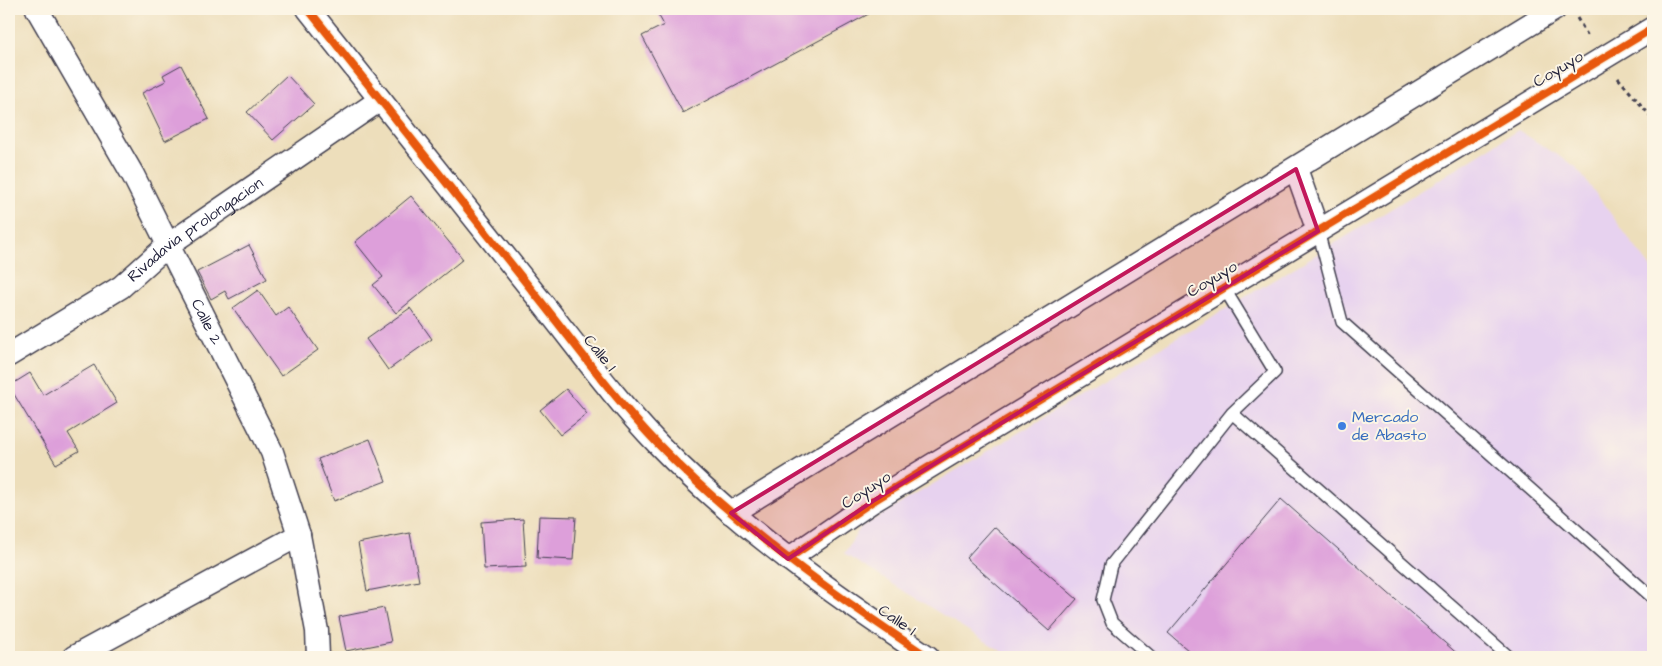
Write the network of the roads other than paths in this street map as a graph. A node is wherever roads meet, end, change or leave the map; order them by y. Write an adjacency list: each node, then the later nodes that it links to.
1 (37, 9): 8 (street, Calle 2)
2 (308, 9): 5 (street, Calle 1)
3 (1555, 9): 6 (street)
4 (1653, 28): 7 (street, Coyuyo)
5 (380, 100): 8 (street, Rivadavia prolongacion); 12 (street, Calle 1)
6 (1296, 169): 7 (street); 12 (street)
7 (1318, 231): 9 (street, Coyuyo); 15 (lane)
8 (168, 245): 10 (street, Rivadavia prolongacion); 13 (street, Calle 2)
9 (1224, 288): 11 (lane); 14 (street, Coyuyo)
10 (9, 355)
11 (1232, 414): 19 (lane); 20 (lane)
12 (731, 513): 14 (street, Calle 1)
13 (299, 535): 16 (street); 17 (street, Calle 2)
14 (788, 558): 18 (street, Calle 1)
15 (1653, 598)
16 (74, 657)
17 (318, 657)
18 (928, 657)
19 (1151, 657)
20 (1509, 657)

